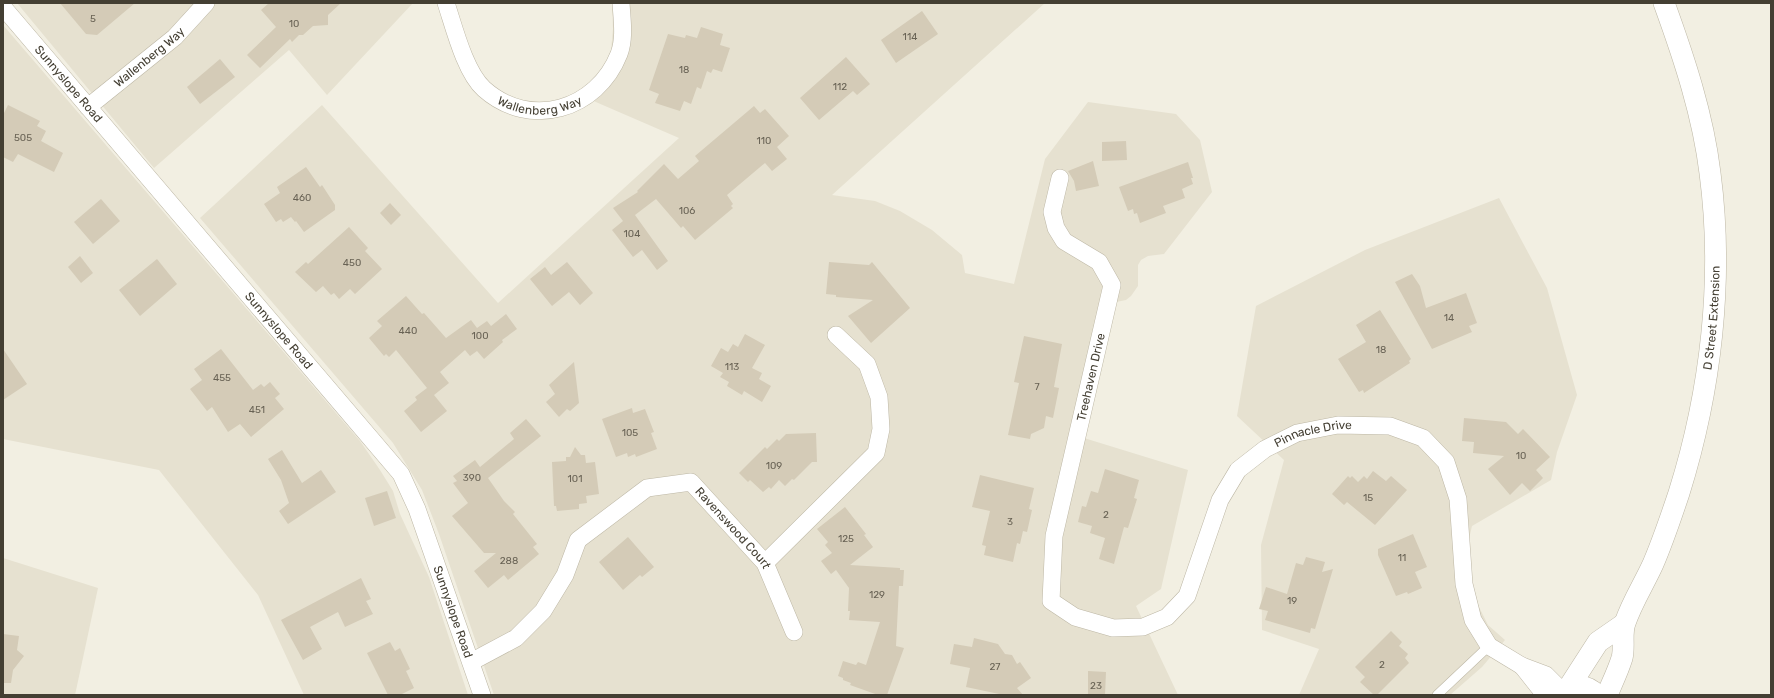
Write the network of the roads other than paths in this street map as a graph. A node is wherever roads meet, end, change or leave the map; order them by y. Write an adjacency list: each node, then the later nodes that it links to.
1 (206, 3): 6 (street, Wallenberg Way)
2 (446, 3): 3 (street, Wallenberg Way)
3 (621, 3)
4 (1664, 3): 11 (street, D Street Extension)
5 (3, 7): 6 (street, Sunnyslope Road)
6 (88, 107): 14 (street, Sunnyslope Road)
7 (1060, 178): 10 (street, Treehaven Drive)
8 (836, 335): 9 (street)
9 (765, 562): 12 (street, Ravenswood Court); 14 (street, Ravenswood Court)
10 (1051, 600): 13 (street, Pinnacle Drive)
11 (1624, 624): 15 (street, D Street Extension); 19 (street, D Street Extension)
12 (794, 632)
13 (1489, 646): 15 (street, Pinnacle Drive); 17 (lane)
14 (471, 662): 16 (street, Sunnyslope Road)
15 (1559, 692): 18 (street)
16 (482, 695)
17 (1437, 695)
18 (1597, 695)
19 (1607, 695)

